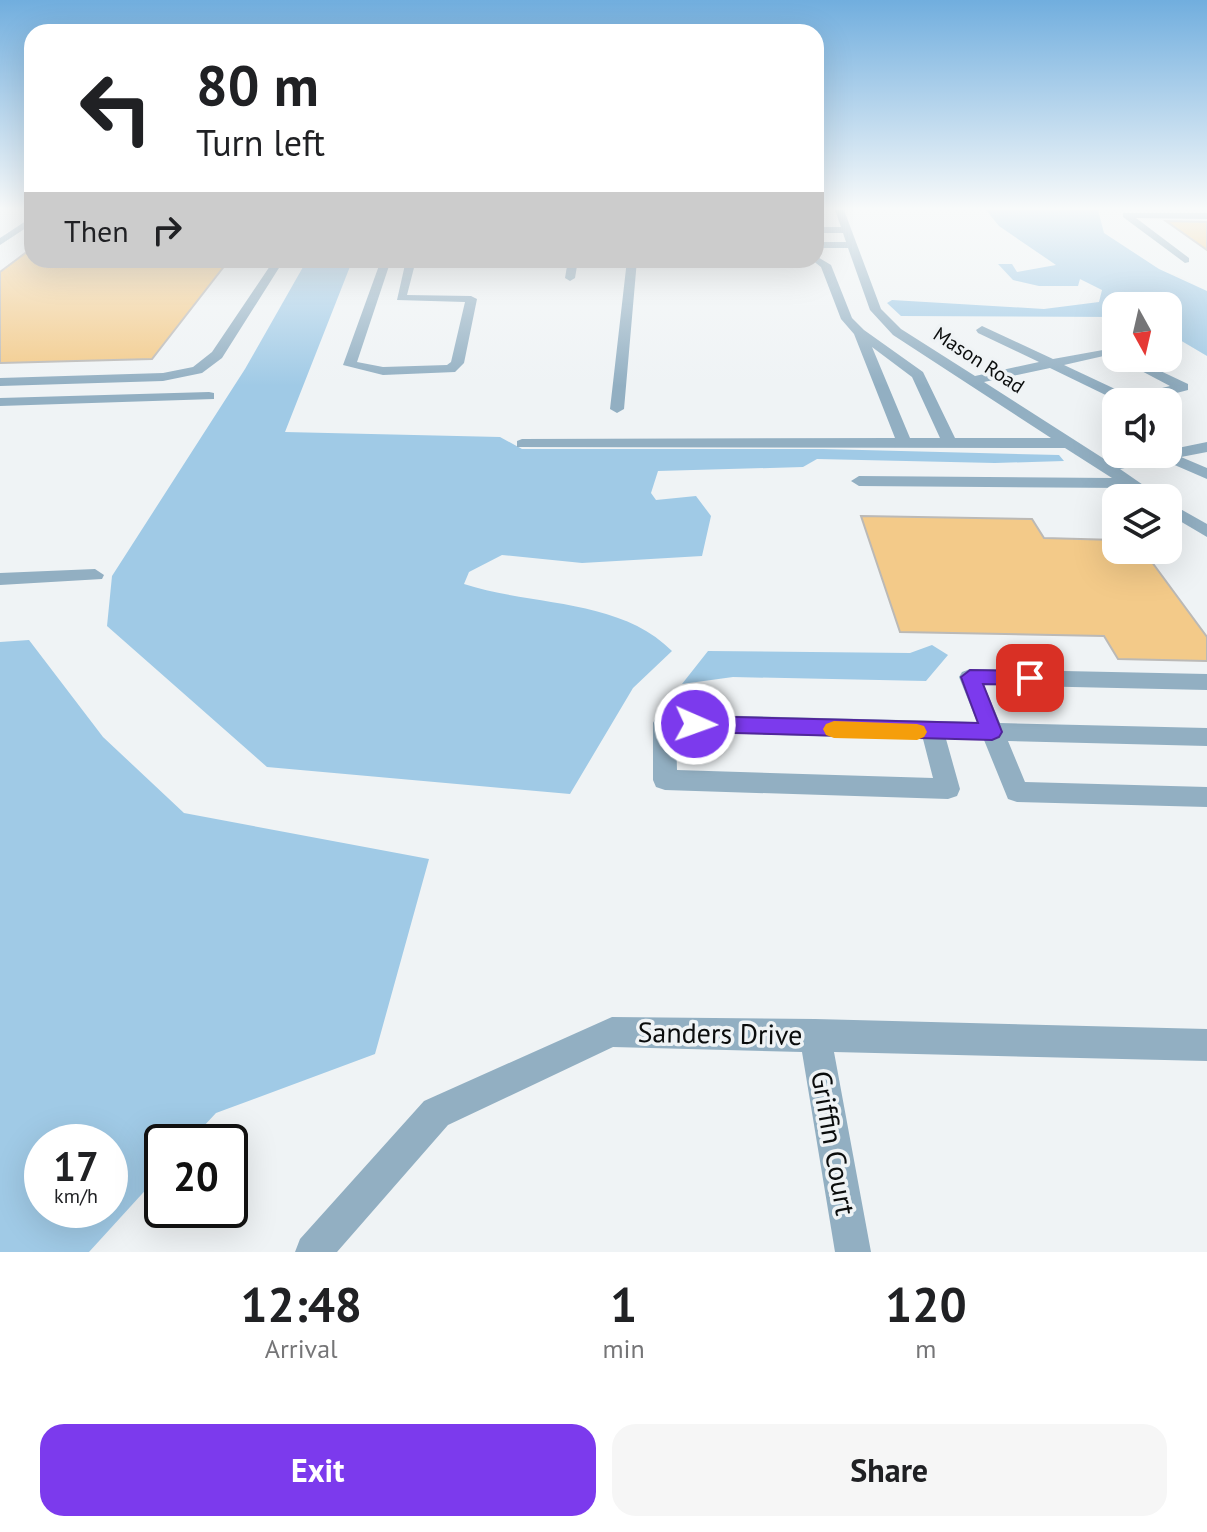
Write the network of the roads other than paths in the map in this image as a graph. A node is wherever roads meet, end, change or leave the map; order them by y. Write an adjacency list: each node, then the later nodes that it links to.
1 (274, 268): 15 (street)
2 (383, 268): 3 (street)
3 (409, 268)
4 (572, 268): 8 (street)
5 (631, 268): 18 (street)
6 (827, 268): 10 (street)
7 (861, 268): 14 (street, Mason Road)
8 (570, 278)
9 (982, 330): 12 (street)
10 (860, 333): 19 (street); 20 (street)
11 (1102, 353): 12 (street)
12 (1052, 364): 13 (street); 14 (street)
13 (1152, 372)
14 (971, 381): 21 (street, Mason Road)
15 (0, 382)
16 (209, 396): 17 (street)
17 (0, 402)
18 (617, 409)
19 (949, 441): 20 (street); 21 (street)
20 (904, 442): 22 (street)
21 (1068, 443): 26 (street, Mason Road)
22 (522, 444)
23 (1207, 447): 24 (street)
24 (1182, 452)
25 (1182, 461): 28 (street)
26 (1102, 464)
27 (1108, 468): 30 (street, Mason Road)
28 (1207, 474)
29 (859, 481): 30 (street)
30 (1131, 483)
31 (1182, 516): 32 (street)
32 (1207, 532)
33 (95, 575): 34 (street)
34 (0, 579)
35 (1207, 682): 37 (street)
36 (933, 732): 36 (street); 37 (street)
37 (992, 732): 38 (street); 39 (street)
38 (1207, 737)
39 (1207, 797)
40 (815, 1034): 41 (street, Sanders Drive); 42 (street, Sanders Drive); 43 (street, Griffin Court)
41 (1207, 1045)
42 (313, 1252)
43 (853, 1252)

